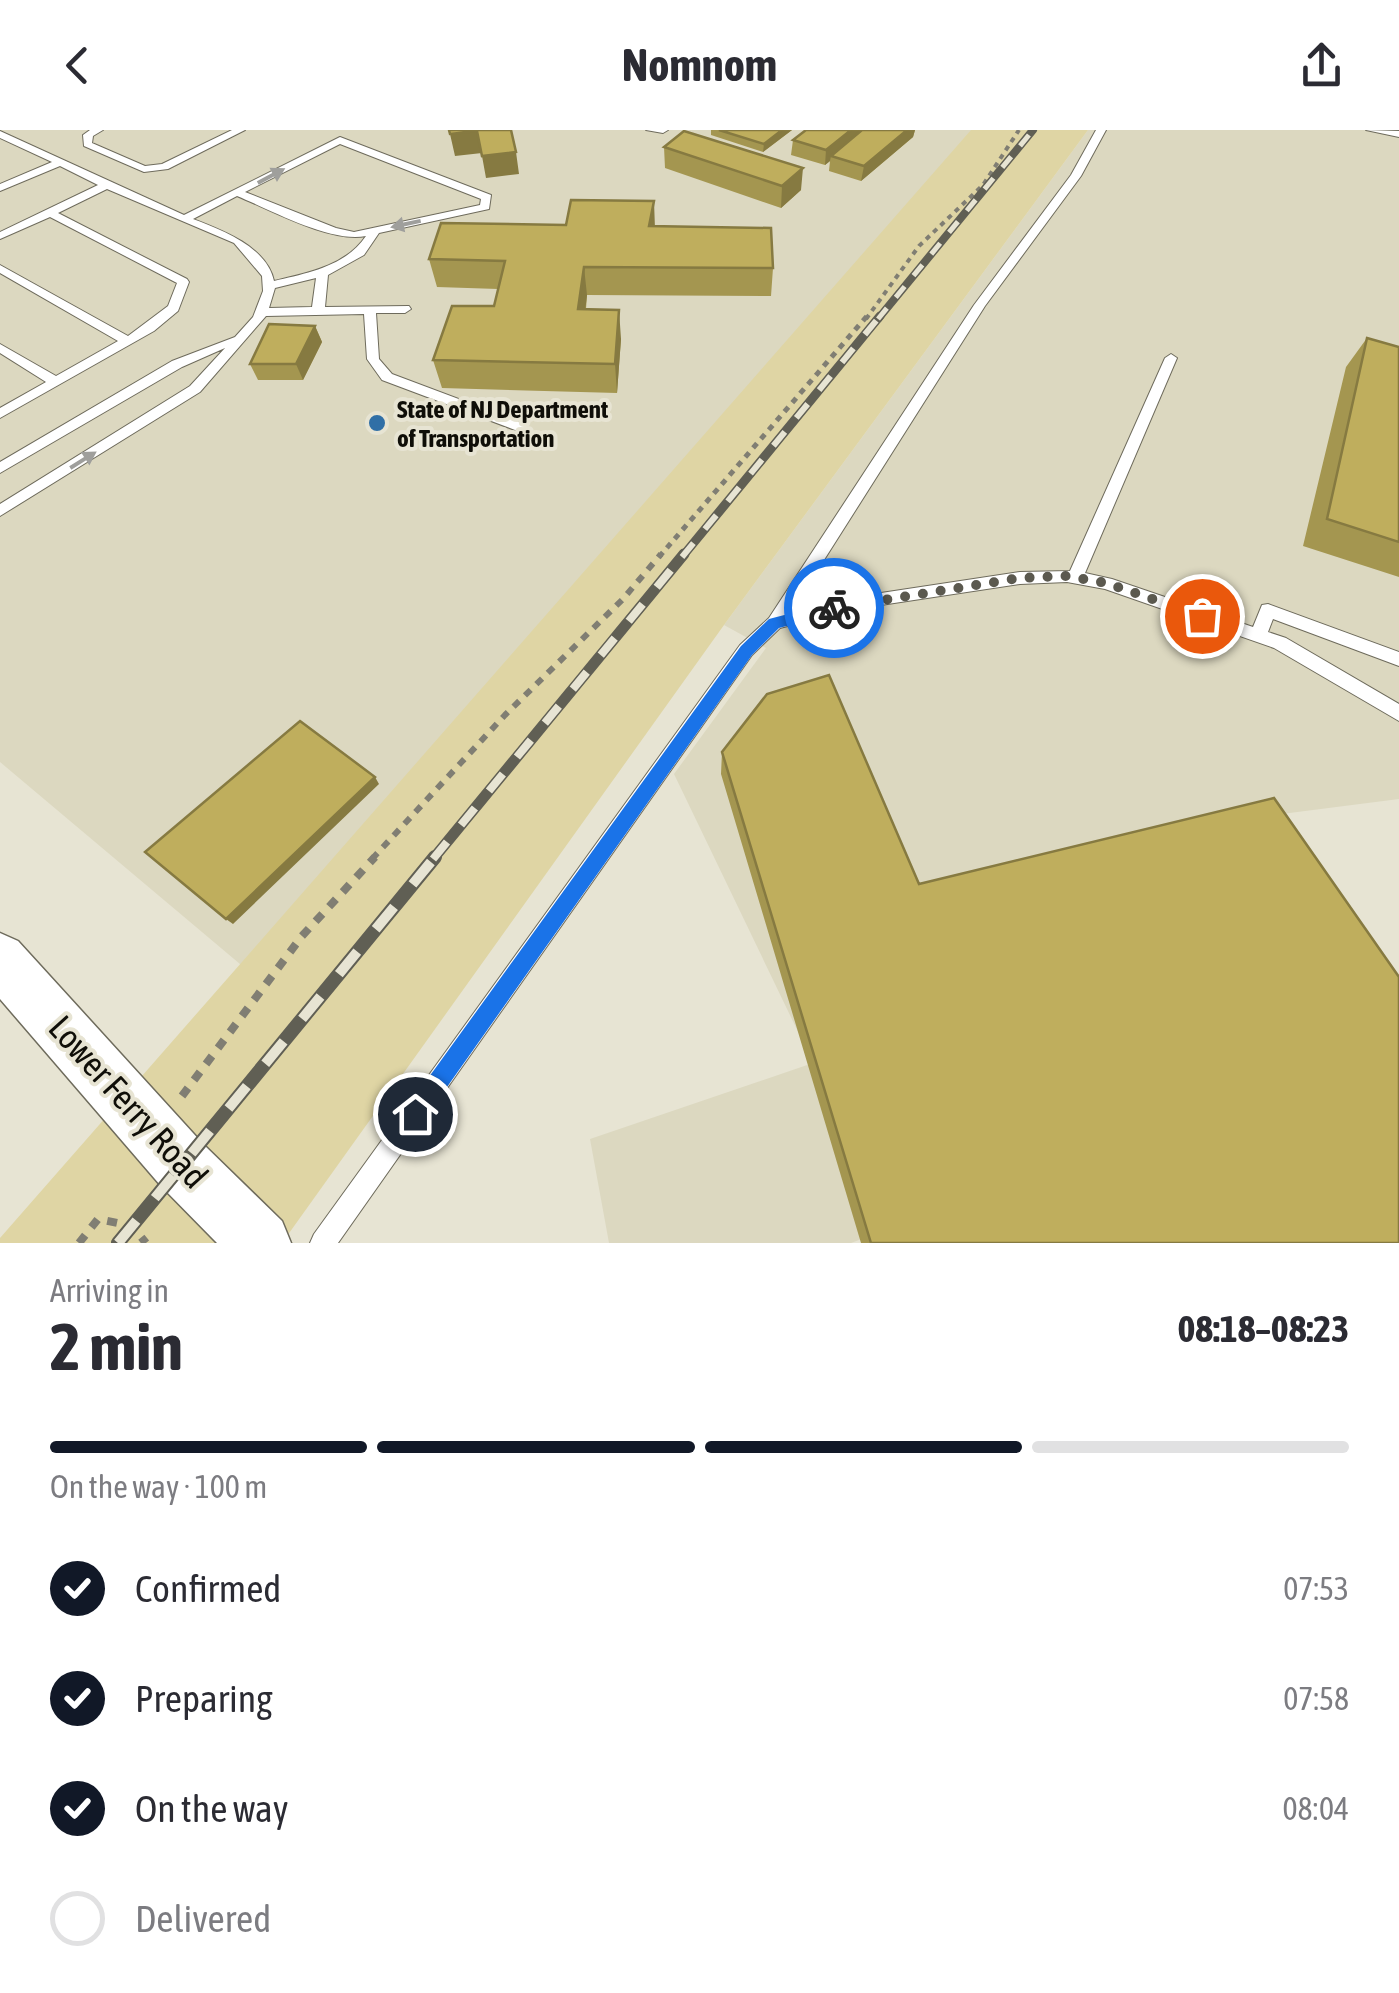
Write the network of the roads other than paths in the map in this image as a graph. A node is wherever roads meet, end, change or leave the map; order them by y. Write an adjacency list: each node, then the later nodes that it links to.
1 (98, 130): 2 (lane)
2 (240, 130)
3 (651, 130): 4 (lane)
4 (663, 130)
5 (1101, 130): 34 (lane)
6 (1371, 130): 8 (lane)
7 (0, 134): 9 (lane)
8 (1399, 134)
9 (58, 163): 10 (lane); 11 (lane)
10 (106, 185): 13 (lane); 14 (lane)
11 (0, 188)
12 (238, 194): 14 (lane); 15 (lane); 15 (lane, one-way to 15)
13 (50, 213): 16 (lane); 25 (lane)
14 (184, 219): 19 (lane)
15 (373, 232): 18 (lane)
16 (0, 236)
17 (0, 268): 25 (lane)
18 (322, 273): 19 (lane); 22 (lane)
19 (269, 286): 23 (lane)
20 (406, 309): 21 (lane)
21 (370, 310): 22 (lane); 30 (lane)
22 (318, 311): 23 (lane)
23 (261, 312): 24 (lane)
24 (238, 338): 31 (lane); 32 (lane, one-way to 24)
25 (128, 342): 28 (lane)
26 (0, 348): 28 (lane)
27 (1171, 358): 33 (lane)
28 (56, 382): 29 (lane)
29 (0, 414)
30 (520, 427)
31 (0, 468)
32 (0, 512)
33 (1075, 578): 34 (lane); 35 (lane)
34 (774, 623): 40 (lane)
35 (1258, 635): 36 (lane); 37 (lane)
36 (1399, 659)
37 (1399, 713)
38 (0, 959): 39 (street, Lower Ferry Road)
39 (260, 1243)
40 (323, 1243)

